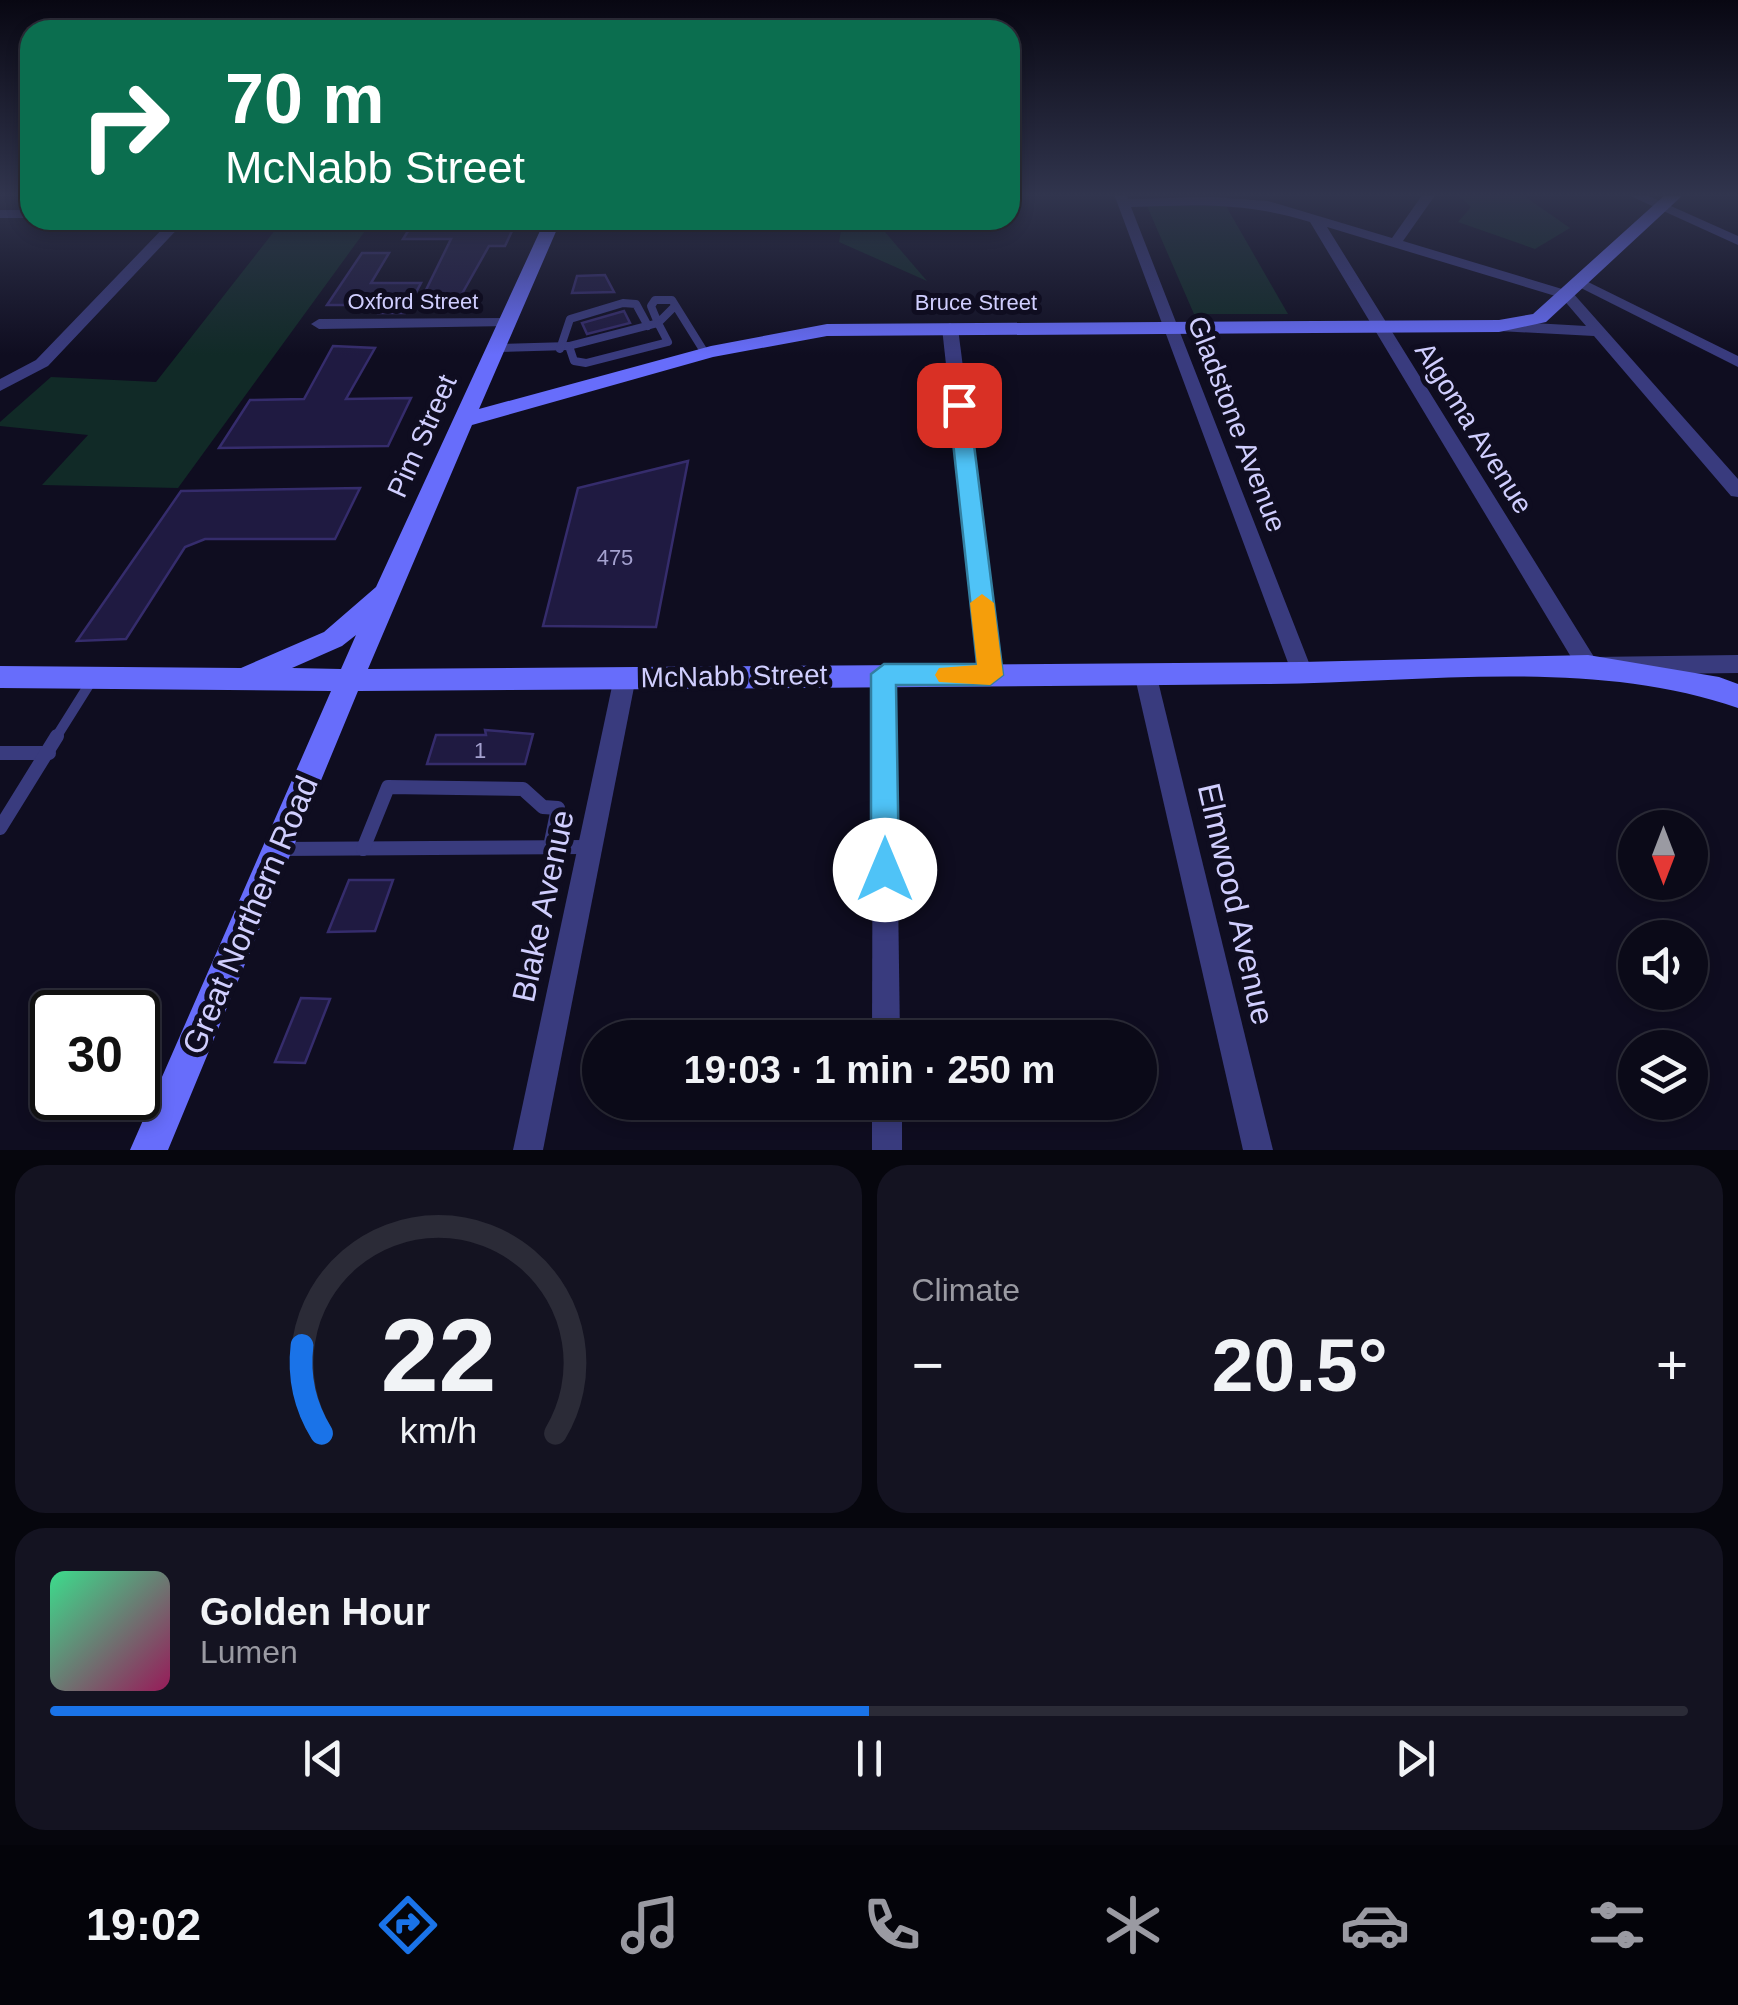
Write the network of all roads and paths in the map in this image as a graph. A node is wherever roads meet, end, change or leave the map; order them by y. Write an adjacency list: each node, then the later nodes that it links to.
1 (152, 248): 22 (street)
2 (541, 248): 9 (main road, Pim Street)
3 (1141, 248): 12 (street, Gladstone Avenue)
4 (1332, 248): 14 (street, Algoma Avenue)
5 (1413, 248): 7 (street)
6 (1618, 248): 7 (main road, Bruce Street)
7 (1573, 289): 13 (main road, Bruce Street); 16 (street); 21 (street)
8 (674, 306): 11 (lane); 11 (lane); 19 (lane)
9 (508, 322): 10 (street, Oxford Street); 17 (main road, Pim Street)
10 (319, 324)
11 (652, 325): 18 (lane); 18 (lane); 20 (lane)
12 (1172, 326): 14 (main road, Bruce Street); 15 (main road, Bruce Street); 29 (street, Gladstone Avenue)
13 (1499, 326): 14 (main road, Bruce Street); 16 (street, Bruce Street)
14 (1379, 327): 27 (street, Algoma Avenue)
15 (950, 328): 19 (main road, Bruce Street); 31 (street)
16 (1602, 332): 24 (street)
17 (497, 348): 18 (lane); 23 (main road, Pim Street)
18 (564, 348): 20 (lane)
19 (705, 353): 20 (main road, Bruce Street)
20 (662, 354): 23 (main road, Bruce Street)
21 (1738, 362)
22 (0, 386)
23 (465, 420): 25 (main road, Pim Street)
24 (1738, 491)
25 (387, 592): 35 (main road); 36 (main road, Pim Street)
26 (1738, 664): 27 (street, McNabb Street)
27 (1588, 666): 29 (main road, McNabb Street); 37 (main road, McNabb Street)
28 (1146, 673): 29 (main road, McNabb Street); 31 (main road, McNabb Street); 50 (street, Elmwood Avenue)
29 (1302, 673)
30 (884, 674): 31 (main road, McNabb Street); 33 (main road, McNabb Street); 45 (street)
31 (990, 675)
32 (0, 677): 34 (main road, McNabb Street)
33 (626, 677): 36 (main road, McNabb Street); 41 (street, Blake Avenue)
34 (94, 678): 35 (main road, McNabb Street); 39 (lane)
35 (236, 679): 36 (main road, McNabb Street)
36 (352, 680): 44 (main road, Great Northern Road)
37 (1738, 696)
38 (0, 753): 39 (lane)
39 (48, 753): 40 (lane)
40 (0, 828)
41 (591, 846): 42 (lane); 48 (street, Blake Avenue)
42 (550, 847): 43 (lane); 43 (lane)
43 (363, 849): 44 (lane)
44 (279, 850): 47 (main road, Great Northern Road)
45 (886, 1020)
46 (887, 1120): 49 (street)
47 (148, 1150)
48 (528, 1150)
49 (888, 1150)
50 (1258, 1150)

